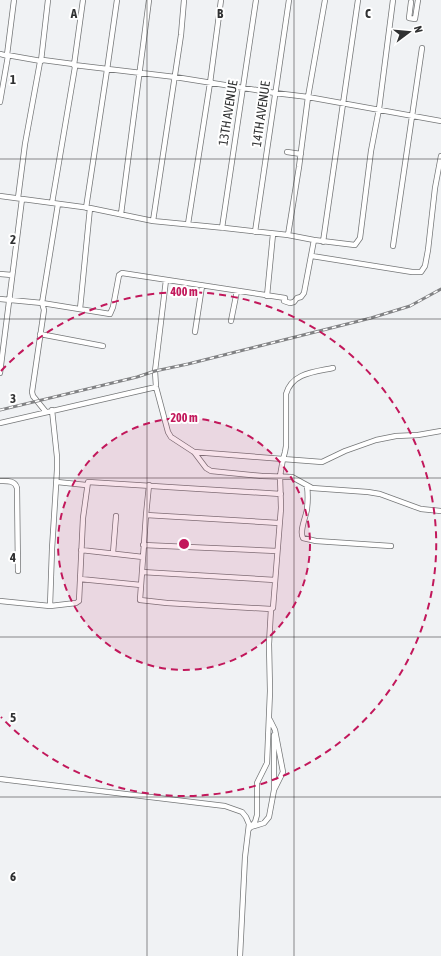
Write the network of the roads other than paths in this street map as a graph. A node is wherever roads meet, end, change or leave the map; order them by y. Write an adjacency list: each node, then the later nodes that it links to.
1 (14, 0): 17 (street)
2 (48, 0): 18 (street)
3 (83, 0): 19 (street)
4 (117, 0): 20 (street)
5 (149, 0): 21 (street)
6 (184, 0): 22 (street)
7 (221, 0): 23 (street)
8 (256, 0): 24 (street, 13TH AVENUE)
9 (289, 0): 25 (street, 14TH AVENUE)
10 (324, 0): 26 (street)
11 (358, 0): 28 (street)
12 (393, 0): 29 (street)
13 (418, 0): 14 (street)
14 (411, 2)
15 (422, 48): 30 (street)
16 (0, 54): 17 (street)
17 (8, 56): 18 (street); 27 (street)
18 (42, 60): 19 (street); 36 (street)
19 (74, 65): 20 (street); 37 (street)
20 (108, 70): 21 (street); 39 (street)
21 (140, 74): 22 (street); 40 (street)
22 (175, 77): 23 (street); 41 (street)
23 (210, 83): 24 (street); 42 (street)
24 (243, 87): 25 (street); 43 (street, 13TH AVENUE)
25 (275, 93): 26 (street); 44 (street, 14TH AVENUE)
26 (308, 97): 28 (street); 33 (street)
27 (0, 102)
28 (344, 103): 29 (street); 48 (street)
29 (379, 109): 30 (street); 48 (street)
30 (413, 115): 31 (street); 49 (street)
31 (441, 121)
32 (287, 152): 33 (street)
33 (301, 154): 46 (street)
34 (441, 156): 50 (street)
35 (0, 196): 36 (street)
36 (20, 199): 37 (street); 52 (street)
37 (52, 203): 38 (street)
38 (58, 204): 39 (street); 59 (street)
39 (88, 208): 40 (street); 60 (street)
40 (122, 214): 41 (street)
41 (153, 221): 42 (street)
42 (188, 224): 43 (street)
43 (222, 228): 44 (street)
44 (255, 232): 45 (street)
45 (273, 234): 46 (street); 56 (street)
46 (288, 236): 47 (street)
47 (314, 240): 48 (street); 50 (street)
48 (323, 242)
49 (393, 246)
50 (312, 256): 56 (street)
51 (0, 274): 52 (street)
52 (12, 275): 58 (street)
53 (166, 280): 54 (street); 60 (street); 67 (street)
54 (202, 286): 55 (street); 62 (street)
55 (237, 291): 56 (street); 61 (street)
56 (267, 296)
57 (0, 299): 58 (street)
58 (9, 301): 59 (street); 66 (street)
59 (42, 303): 60 (street); 63 (street)
60 (80, 309)
61 (232, 321)
62 (195, 332)
63 (40, 334): 64 (street); 69 (street)
64 (103, 346)
65 (333, 368): 73 (street)
66 (0, 373)
67 (156, 387): 68 (street); 72 (street)
68 (52, 410): 69 (street); 76 (street)
69 (46, 412): 70 (street)
70 (0, 423)
71 (441, 431): 73 (street)
72 (194, 452): 73 (street); 74 (street)
73 (282, 459): 74 (street)
74 (280, 476): 79 (street); 80 (street)
75 (0, 481): 91 (street)
76 (57, 482): 77 (street); 97 (street)
77 (86, 485): 78 (street); 87 (street)
78 (149, 485): 80 (street); 82 (street)
79 (307, 486): 81 (street); 86 (street)
80 (281, 494): 84 (street)
81 (441, 511)
82 (146, 515): 84 (street); 85 (street)
83 (116, 516): 89 (street)
84 (279, 523): 88 (street)
85 (143, 545): 88 (street); 90 (street)
86 (391, 546)
87 (81, 550): 89 (street); 93 (street)
88 (277, 551): 94 (street)
89 (113, 553): 90 (street)
90 (143, 556): 92 (street)
91 (18, 571)
92 (142, 572): 94 (street); 95 (street)
93 (80, 579): 95 (street); 97 (street)
94 (275, 580): 98 (street)
95 (141, 585): 98 (street)
96 (0, 601): 97 (street)
97 (50, 606)
98 (271, 609): 99 (street)
99 (269, 719): 100 (street); 103 (street)
100 (275, 729): 102 (street); 102 (street)
101 (0, 779): 103 (street)
102 (274, 790): 103 (street)
103 (249, 828): 104 (street)
104 (240, 956)

